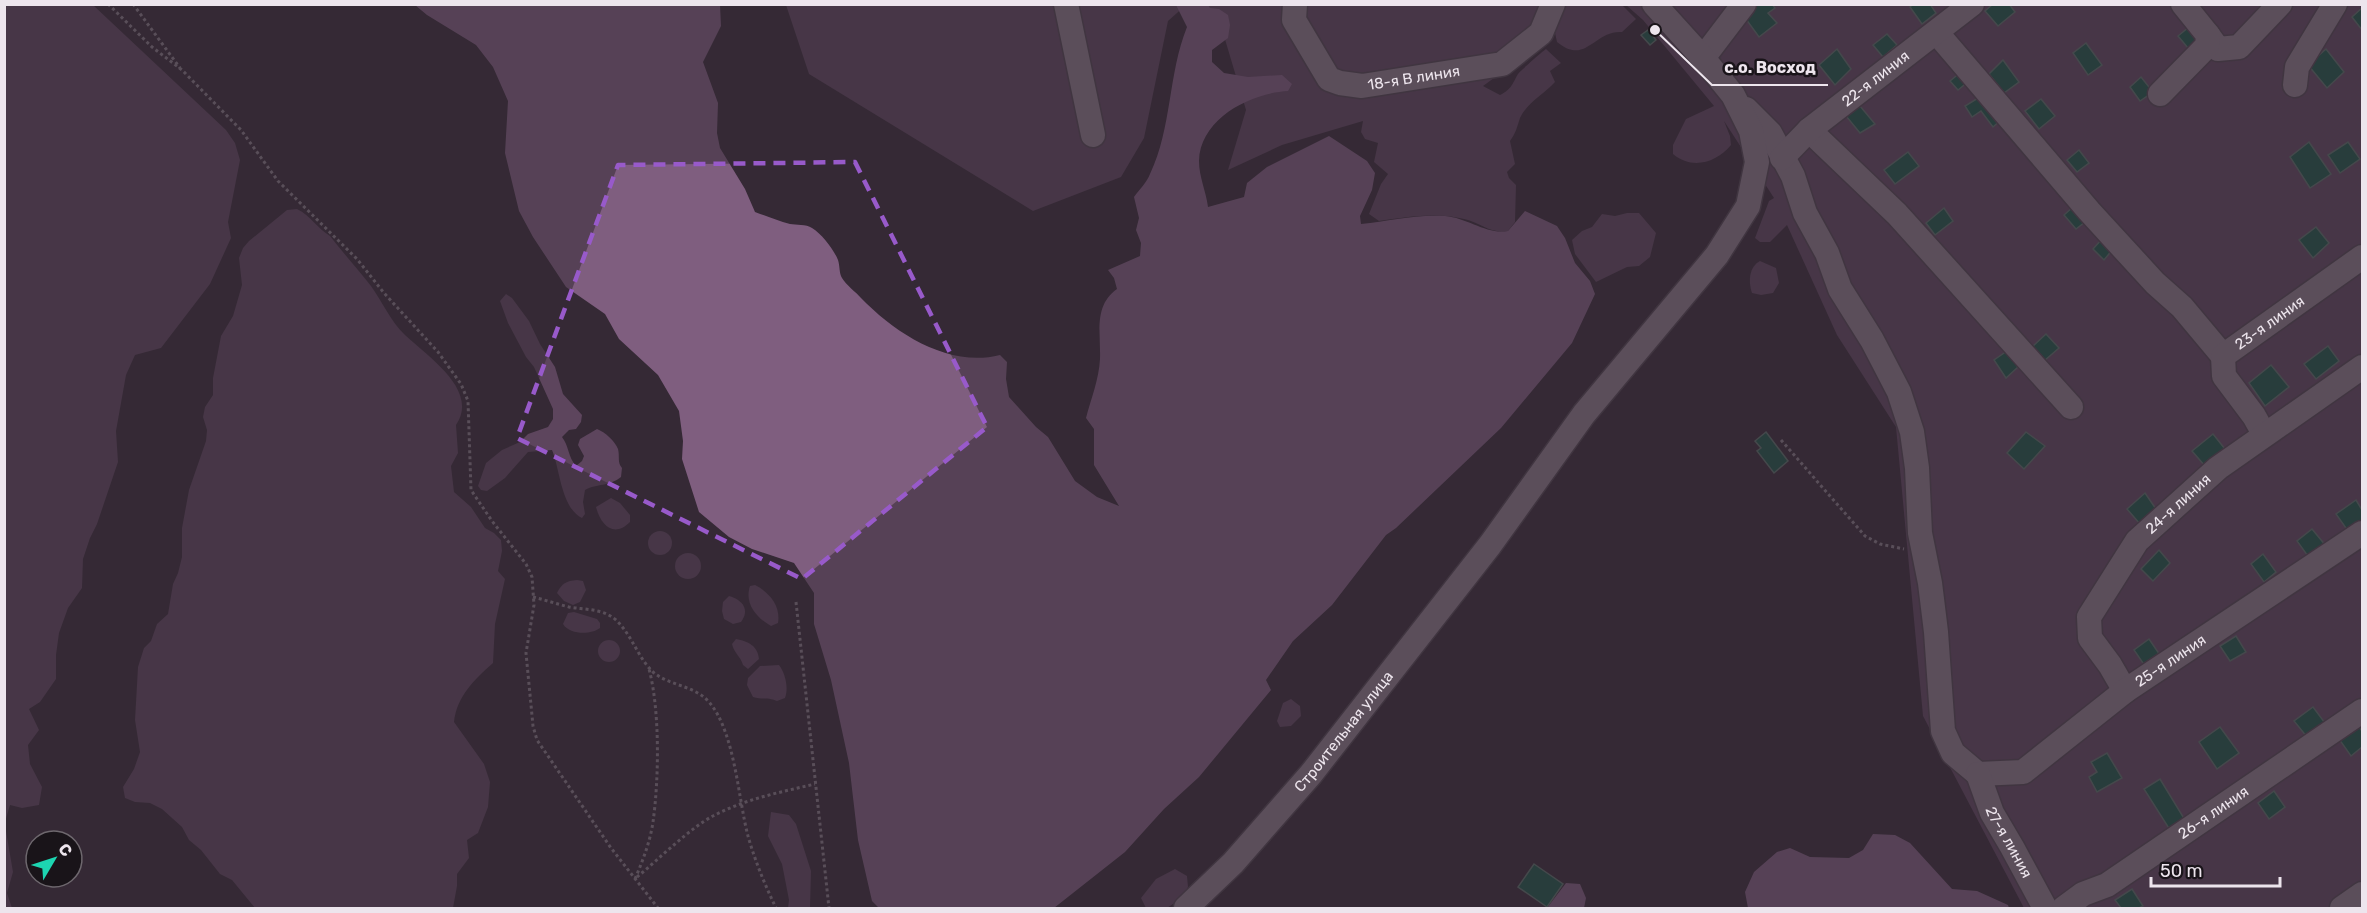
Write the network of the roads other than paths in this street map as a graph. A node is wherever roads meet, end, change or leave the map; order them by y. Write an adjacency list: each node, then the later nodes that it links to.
1 (1066, 4): 17 (street)
2 (1295, 4): 3 (street, 18-я В линия)
3 (1553, 4)
4 (1654, 4): 12 (street)
5 (1744, 4): 12 (street)
6 (1972, 4): 10 (street, 22-я линия)
7 (2183, 4): 11 (street)
8 (2280, 4): 11 (street)
9 (2335, 4): 13 (street)
10 (1937, 33): 16 (street, 22-я линия); 20 (street)
11 (2208, 35): 14 (street)
12 (1703, 58): 15 (street)
13 (2295, 86)
14 (2160, 94)
15 (1732, 95): 18 (street); 29 (street, Строительная улица)
16 (1809, 130): 18 (street, 22-я линия); 22 (street)
17 (1093, 135)
18 (1782, 158): 27 (street)
19 (2362, 257): 20 (street, 23-я линия)
20 (2223, 357): 23 (street, 23-я линия)
21 (2362, 367): 23 (street, 24-я линия)
22 (2071, 407)
23 (2264, 434): 25 (street, 24-я линия)
24 (2362, 533): 25 (street, 25-я линия)
25 (2125, 691): 27 (street, 25-я линия)
26 (2362, 711): 31 (street, 26-я линия)
27 (1978, 774): 30 (street, 27-я линия)
28 (2362, 894): 32 (street)
29 (1186, 909)
30 (2045, 909)
31 (2064, 909)
32 (2342, 909)

